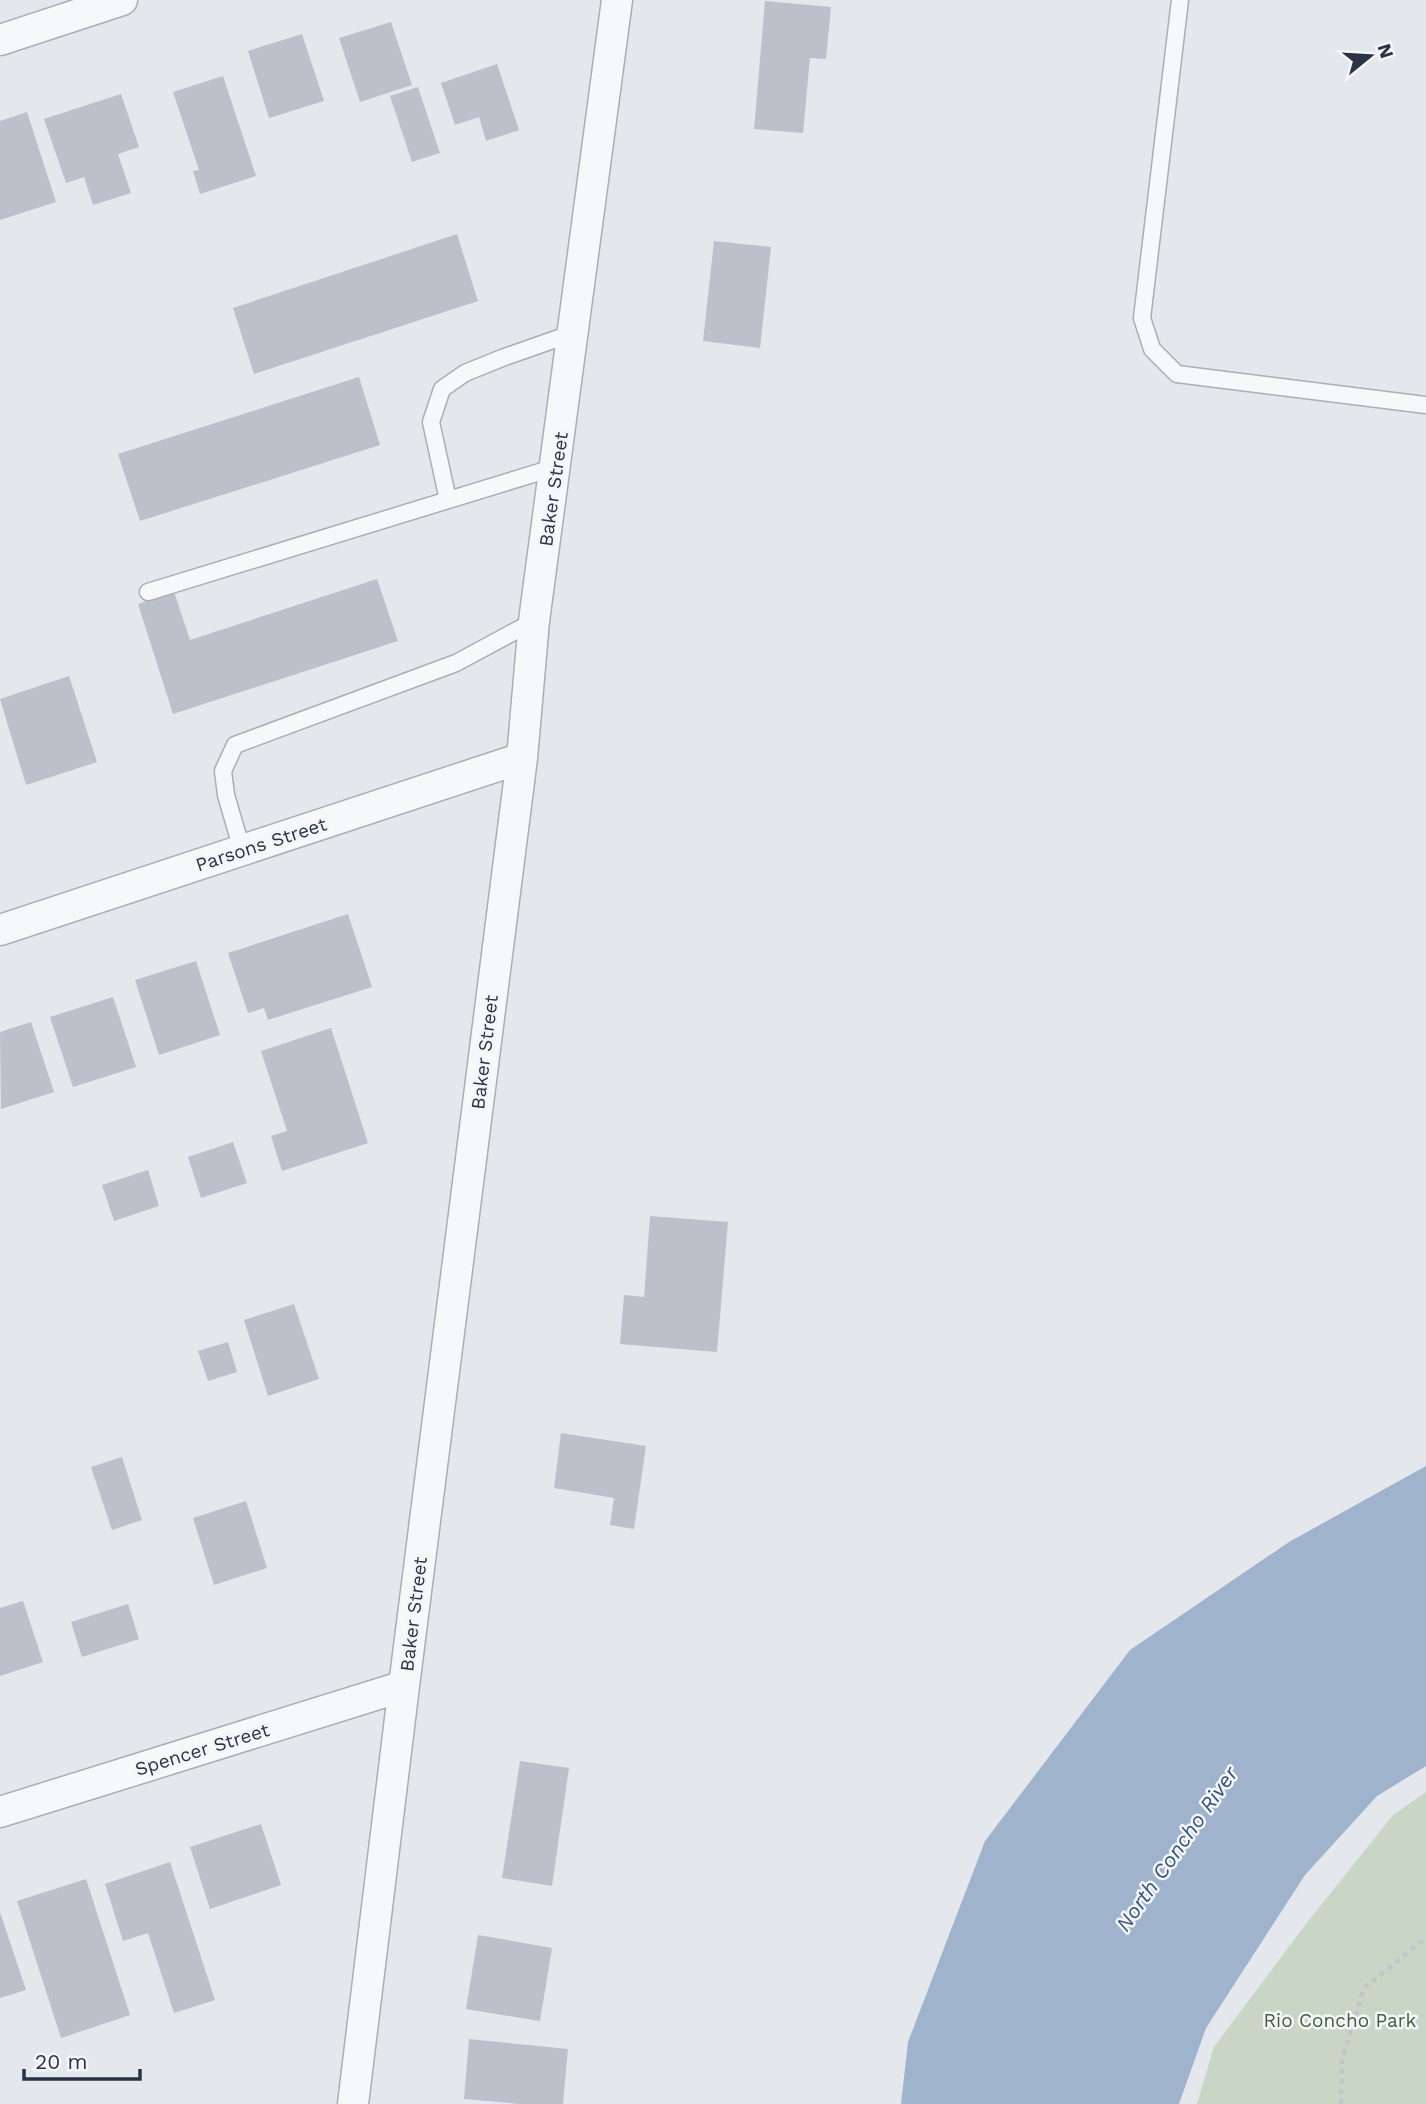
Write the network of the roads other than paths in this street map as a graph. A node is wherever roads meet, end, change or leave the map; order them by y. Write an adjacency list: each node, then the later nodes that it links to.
1 (122, 0): 4 (street)
2 (617, 0): 5 (street, Baker Street)
3 (1180, 0): 6 (lane)
4 (0, 40)
5 (573, 333): 7 (street, Baker Street); 8 (lane)
6 (1426, 405)
7 (556, 467): 8 (lane); 10 (street, Baker Street)
8 (448, 500): 9 (lane)
9 (148, 592)
10 (534, 621): 11 (street, Baker Street); 12 (lane)
11 (522, 758): 12 (street, Parsons Street); 14 (street, Baker Street)
12 (242, 850): 13 (street, Parsons Street)
13 (0, 930)
14 (404, 1686): 15 (street, Spencer Street); 16 (street, Baker Street)
15 (0, 1812)
16 (353, 2104)

